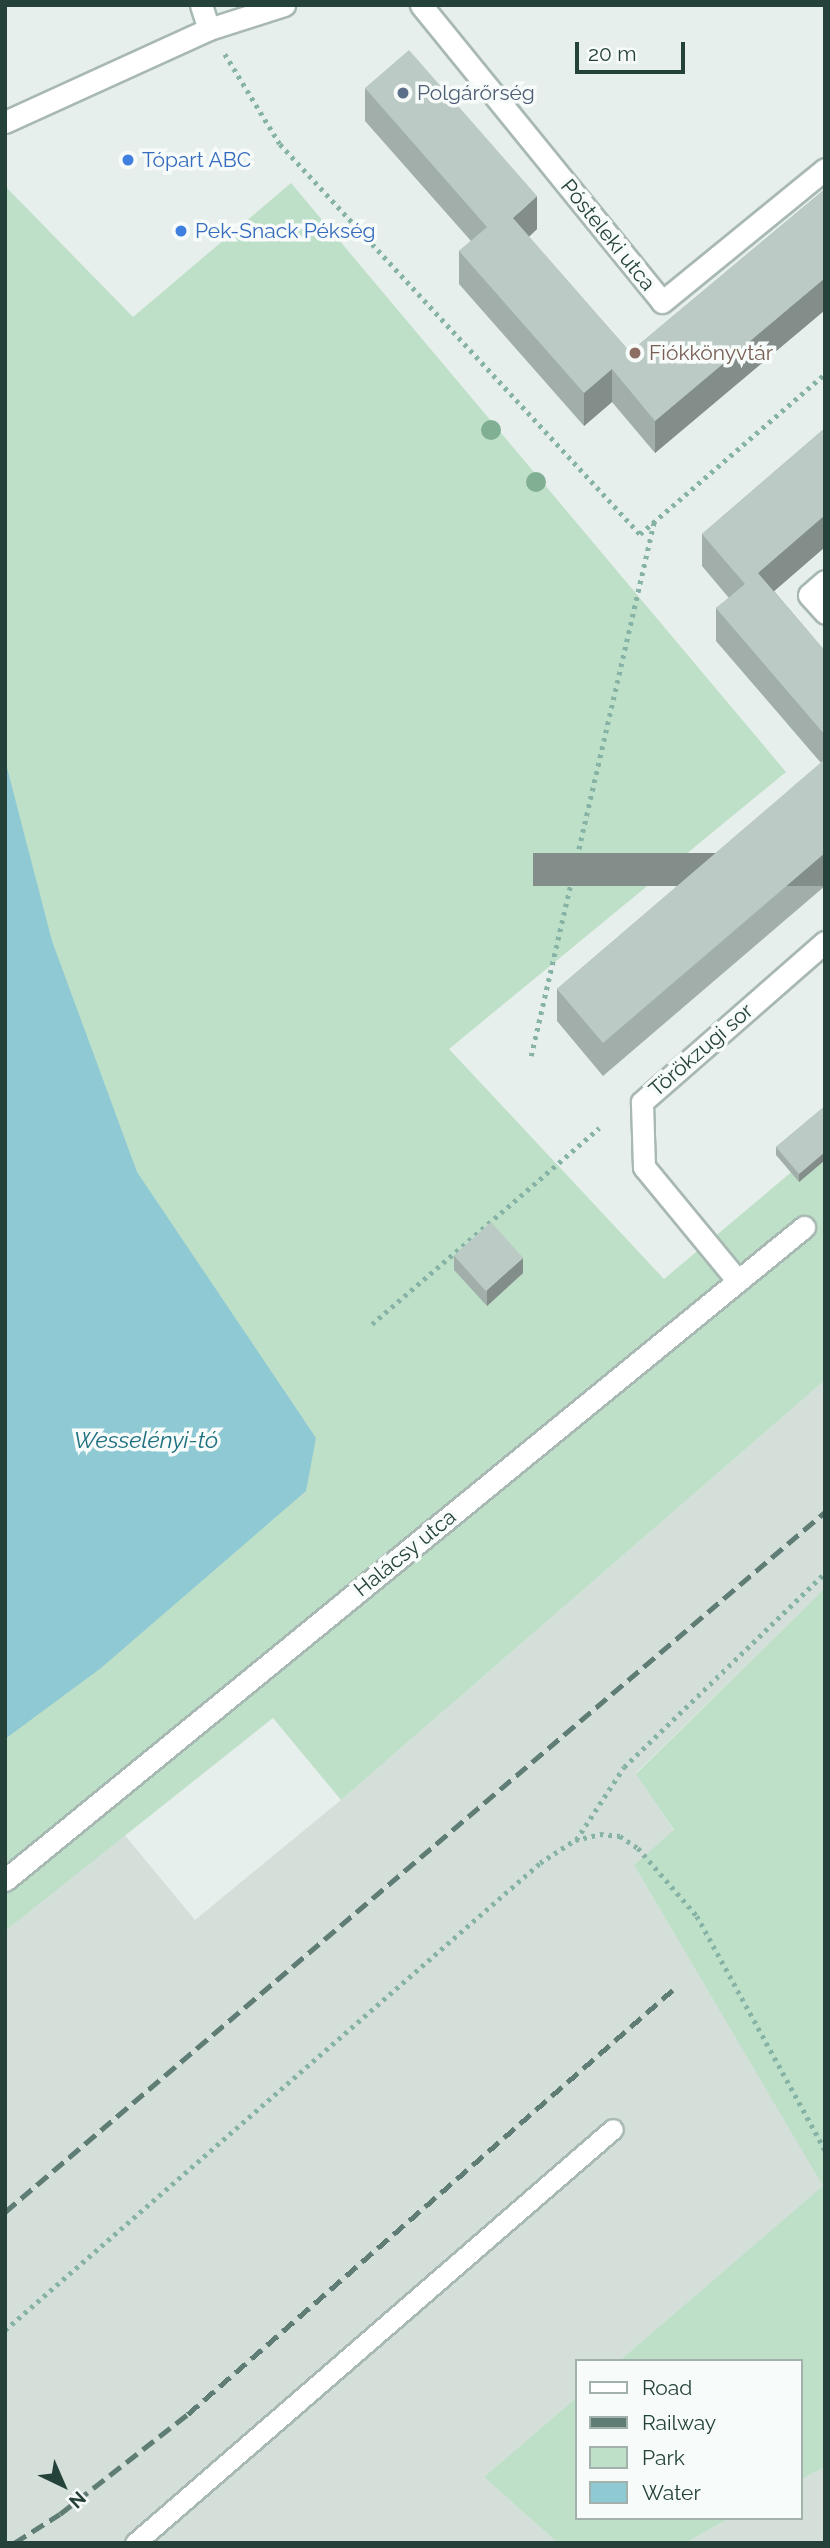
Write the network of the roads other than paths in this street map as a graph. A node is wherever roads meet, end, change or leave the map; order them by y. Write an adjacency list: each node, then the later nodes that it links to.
1 (201, 5): 4 (street)
2 (284, 5): 4 (street)
3 (421, 5): 6 (street, Pósteleki utca)
4 (209, 29): 5 (street)
5 (5, 122)
6 (825, 169)
7 (825, 582): 8 (street)
8 (825, 613)
9 (825, 942): 11 (street, Törökzugi sor)
10 (804, 1227): 11 (street, Halácsy utca)
11 (738, 1281): 12 (street, Halácsy utca)
12 (5, 1880)
13 (614, 2129): 14 (lane)
14 (135, 2543)

